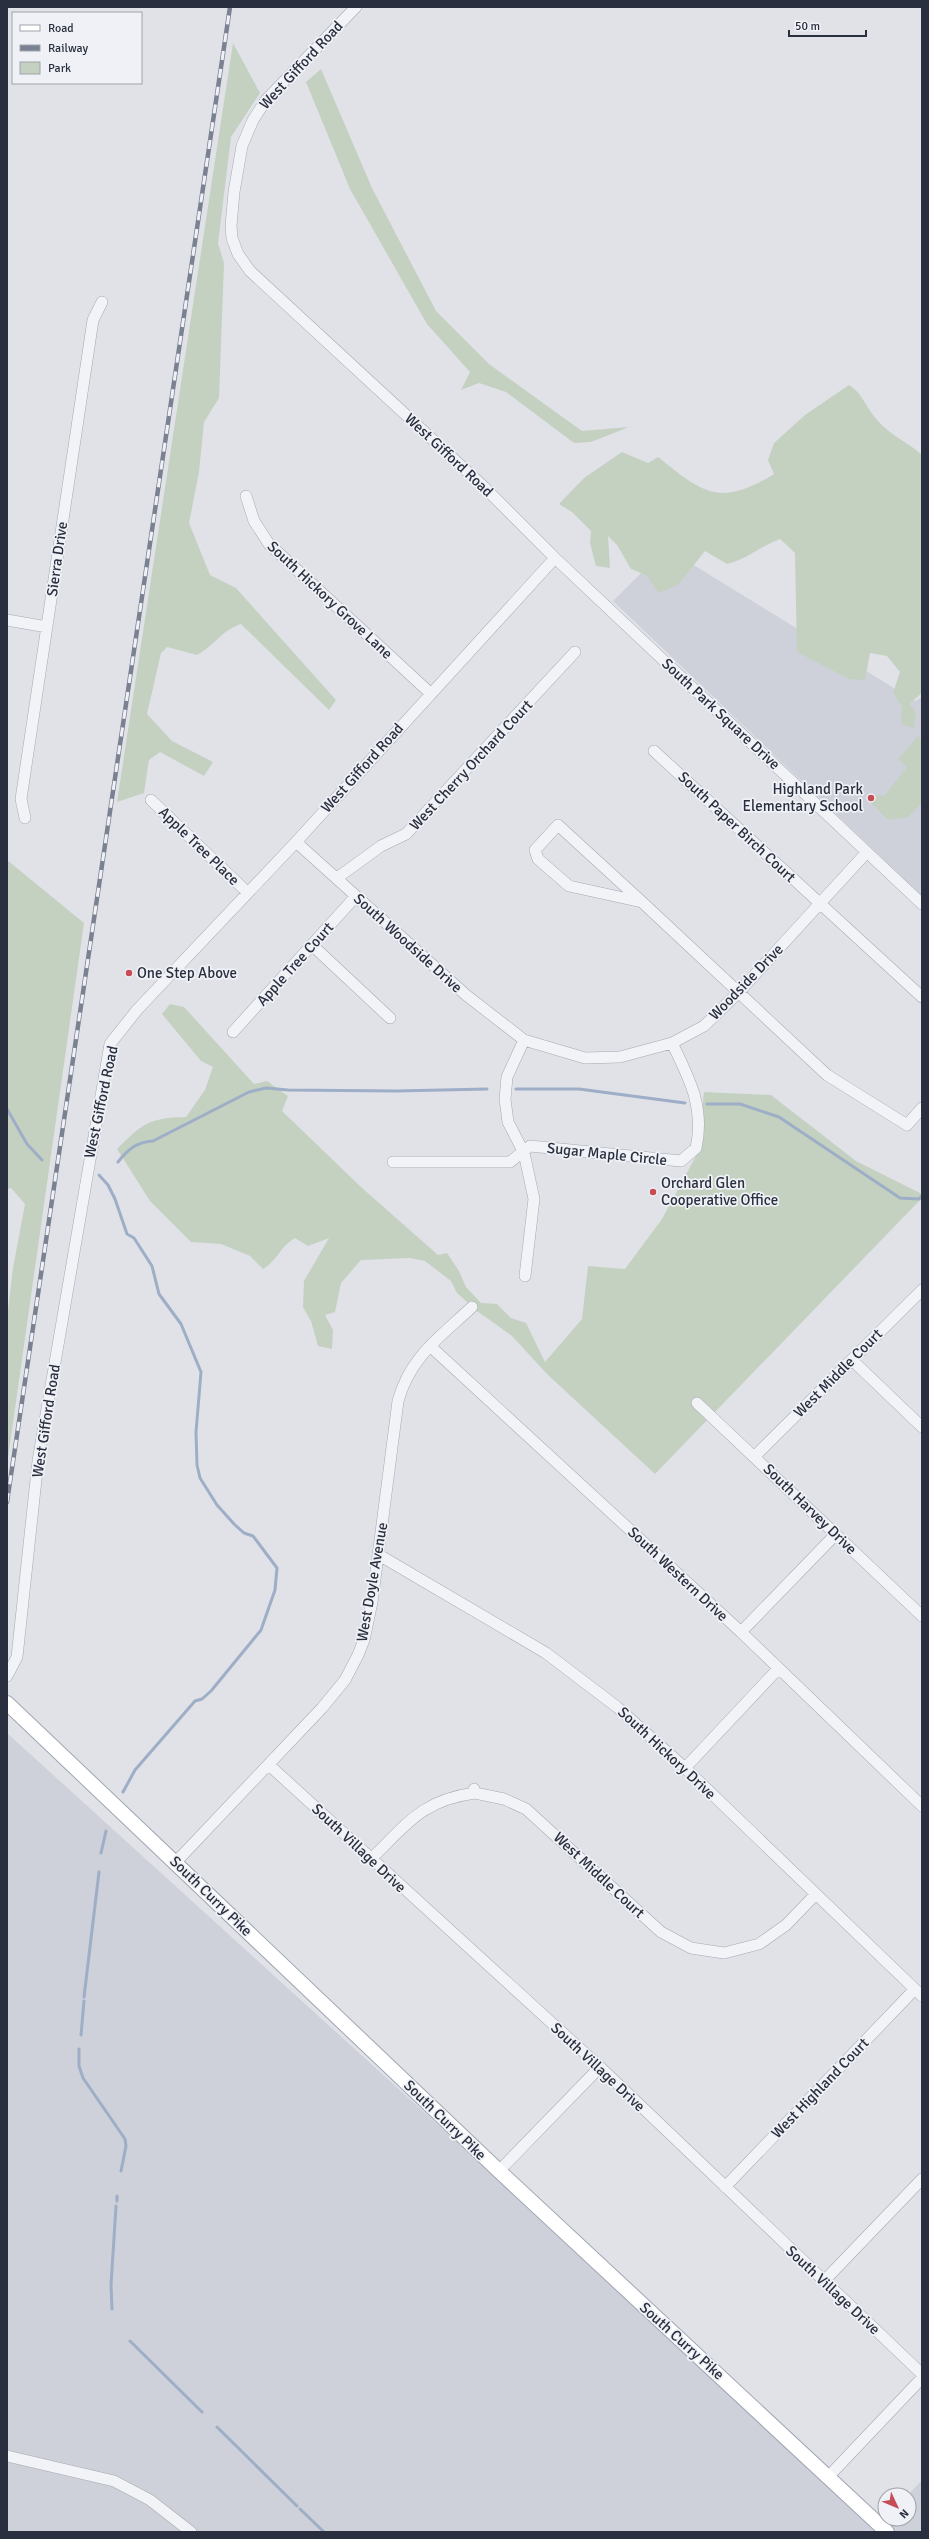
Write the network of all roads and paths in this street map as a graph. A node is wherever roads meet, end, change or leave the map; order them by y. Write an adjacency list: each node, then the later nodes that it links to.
1 (356, 7): 4 (street, West Gifford Road)
2 (102, 302): 6 (street, Sierra Drive)
3 (246, 496): 8 (street, South Hickory Grove Lane)
4 (555, 558): 8 (street, West Gifford Road); 13 (street, South Park Square Drive)
5 (7, 620): 6 (street)
6 (47, 627): 11 (street, Sierra Drive)
7 (574, 652): 14 (street, West Cherry Orchard Court)
8 (430, 693): 12 (street, West Gifford Road)
9 (654, 751): 18 (street, South Paper Birch Court)
10 (152, 800): 15 (street, Apple Tree Place)
11 (25, 818)
12 (296, 842): 14 (street, South Woodside Drive); 15 (street, West Gifford Road)
13 (867, 852): 18 (street, Woodside Drive); 19 (street, South Park Square Drive)
14 (337, 878): 16 (street, South Woodside Drive)
15 (247, 892): 43 (street, West Gifford Road)
16 (356, 896): 20 (street, Apple Tree Court); 25 (street, South Woodside Drive)
17 (642, 902): 17 (street); 21 (street)
18 (819, 904): 21 (street, Woodside Drive); 22 (street, South Paper Birch Court)
19 (922, 904)
20 (312, 945): 23 (street); 24 (street, Apple Tree Court)
21 (738, 993): 26 (street, Woodside Drive); 27 (street)
22 (922, 997)
23 (390, 1018)
24 (233, 1032)
25 (524, 1040): 26 (street, Woodside Drive); 28 (street)
26 (672, 1042): 28 (street, Sugar Maple Circle)
27 (922, 1108)
28 (524, 1153): 29 (street); 30 (street)
29 (393, 1162)
30 (526, 1276)
31 (922, 1290): 34 (street, West Middle Court)
32 (472, 1307): 33 (street, West Doyle Avenue)
33 (430, 1346): 39 (street, West Doyle Avenue); 41 (street, South Western Drive)
34 (852, 1360): 36 (street); 37 (street, West Middle Court)
35 (697, 1403): 37 (street, South Harvey Drive)
36 (922, 1427)
37 (755, 1456): 38 (street, South Harvey Drive)
38 (836, 1534): 40 (street, South Harvey Drive); 41 (street)
39 (378, 1555): 45 (street, West Doyle Avenue); 46 (street, South Hickory Drive)
40 (922, 1616)
41 (741, 1632): 42 (street, South Western Drive)
42 (778, 1668): 46 (street); 47 (street, South Western Drive)
43 (7, 1676)
44 (7, 1703): 49 (main road, South Curry Pike)
45 (269, 1765): 48 (street, South Village Drive); 49 (street, West Doyle Avenue)
46 (684, 1768): 50 (street, South Hickory Drive)
47 (922, 1806)
48 (371, 1859): 50 (street, West Middle Court); 52 (street, South Village Drive)
49 (175, 1863): 53 (main road, South Curry Pike)
50 (816, 1894): 51 (street, South Hickory Drive)
51 (918, 1992): 55 (street, West Highland Court)
52 (600, 2067): 53 (street); 55 (street, South Village Drive)
53 (500, 2171): 60 (main road, South Curry Pike)
54 (922, 2179): 56 (street)
55 (725, 2187): 56 (street, South Village Drive)
56 (824, 2281): 57 (street, South Village Drive)
57 (922, 2374)
58 (922, 2378): 60 (street)
59 (7, 2456): 61 (street)
60 (829, 2476): 62 (main road, South Curry Pike)
61 (191, 2532)
62 (887, 2532)

